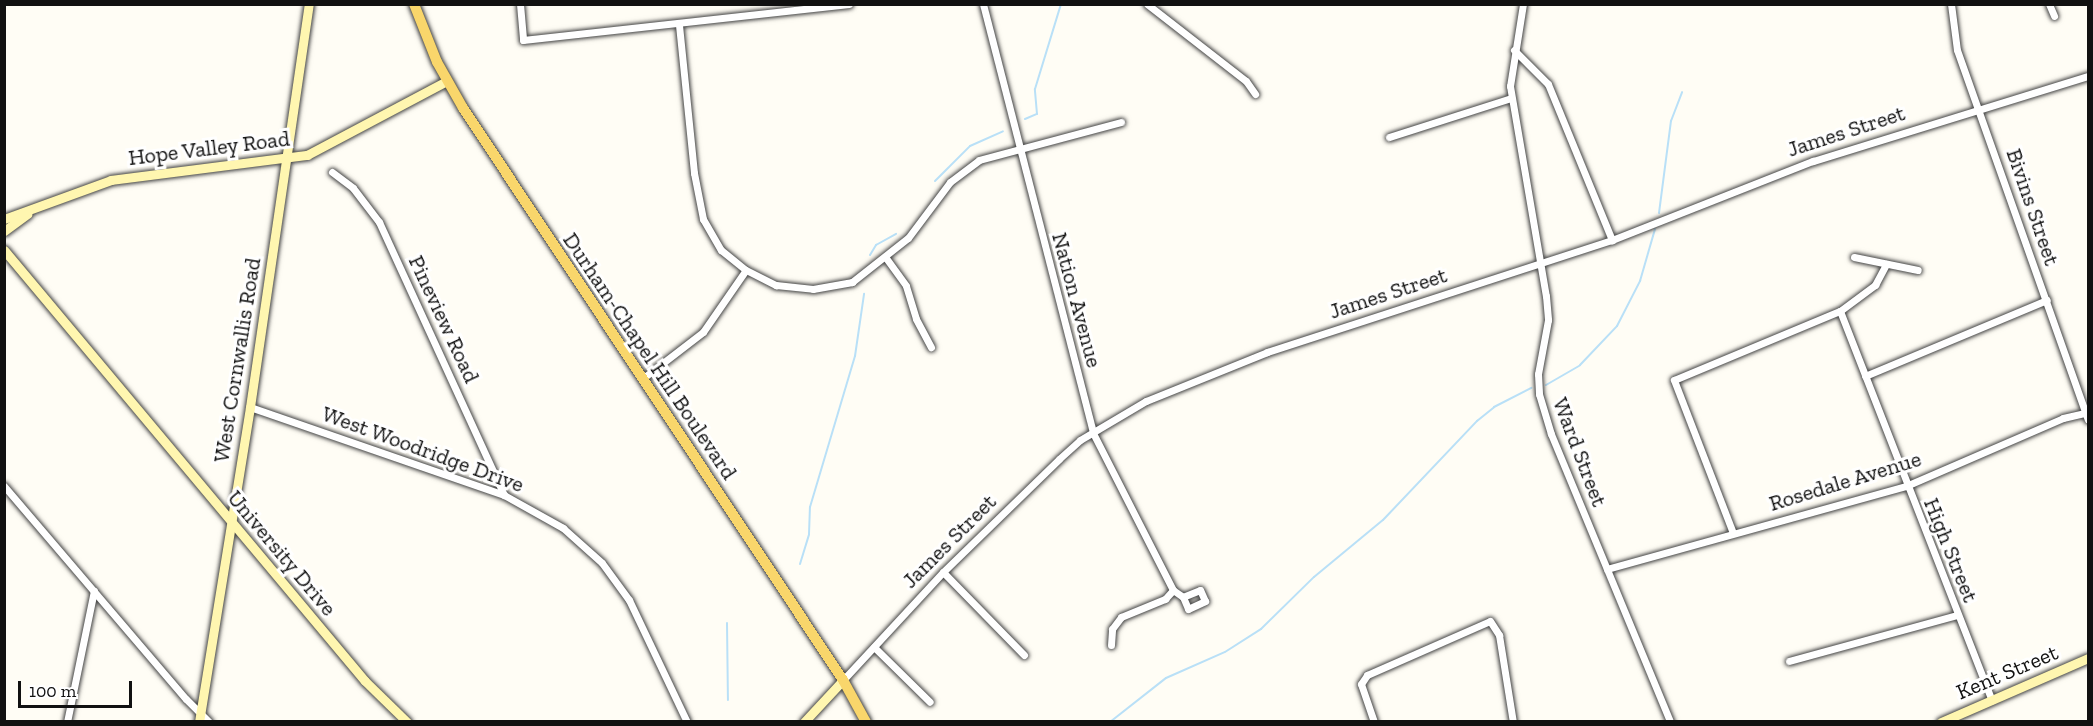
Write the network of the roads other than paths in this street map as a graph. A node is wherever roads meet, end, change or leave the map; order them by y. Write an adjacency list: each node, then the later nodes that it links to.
1 (309, 4): 21 (street, West Cornwallis Road)
2 (414, 4): 14 (main road, Durham-Chapel Hill Boulevard)
3 (519, 4): 11 (street)
4 (849, 4): 11 (street)
5 (982, 4): 20 (street, Nation Avenue)
6 (1147, 4): 15 (street)
7 (1523, 4): 12 (street, Ward Street)
8 (1951, 4): 17 (street, Bivins Street)
9 (2049, 4): 10 (street)
10 (2054, 16)
11 (679, 25): 34 (street)
12 (1514, 50): 16 (street, Ward Street); 26 (street)
13 (2088, 75): 17 (street, James Street)
14 (447, 81): 21 (street, Hope Valley Road); 40 (main road, Durham-Chapel Hill Boulevard)
15 (1255, 94)
16 (1511, 98): 19 (street); 31 (street, Ward Street)
17 (1980, 109): 26 (street, James Street); 36 (street, Bivins Street)
18 (1121, 122): 20 (street)
19 (1389, 137)
20 (1019, 147): 29 (street); 43 (street, Nation Avenue)
21 (287, 160): 23 (street, Hope Valley Road); 41 (street, West Cornwallis Road)
22 (332, 172): 46 (street, Pineview Road)
23 (35, 208): 24 (street, Hope Valley Road); 25 (street, Hope Valley Road)
24 (4, 219)
25 (4, 231)
26 (1612, 240): 31 (street, James Street)
27 (4, 250): 33 (street, University Drive)
28 (1854, 257): 32 (street)
29 (886, 258): 34 (street); 38 (street)
30 (4, 259): 33 (street, University Drive)
31 (1540, 264): 43 (street, James Street); 49 (street, Ward Street)
32 (1886, 264): 35 (street); 37 (street)
33 (16, 267): 47 (street, University Drive)
34 (746, 270): 40 (street)
35 (1918, 270)
36 (2047, 300): 39 (street); 42 (street, Bivins Street)
37 (1840, 311): 39 (street, High Street); 48 (street)
38 (931, 347)
39 (1864, 376): 45 (street, High Street)
40 (642, 379): 60 (main road, Durham-Chapel Hill Boulevard)
41 (250, 407): 46 (street, West Woodridge Drive); 47 (street, West Cornwallis Road)
42 (2088, 414): 45 (street, Rosedale Avenue)
43 (1093, 433): 50 (street, James Street); 51 (street, Nation Avenue)
44 (4, 486): 52 (street)
45 (1906, 486): 48 (street, Rosedale Avenue); 54 (street, High Street)
46 (504, 495): 68 (street, West Woodridge Drive)
47 (230, 523): 63 (street, West Cornwallis Road); 67 (street, University Drive)
48 (1733, 532): 49 (street, Rosedale Avenue)
49 (1607, 569): 73 (street, Ward Street)
50 (943, 572): 56 (street, James Street); 57 (street)
51 (1173, 590): 53 (street); 55 (street)
52 (94, 591): 63 (street); 65 (street)
53 (1183, 597)
54 (1957, 615): 59 (street); 61 (street, High Street)
55 (1111, 645)
56 (874, 646): 60 (street, James Street); 62 (street)
57 (1024, 655)
58 (2088, 658): 61 (street, Kent Street)
59 (1790, 661)
60 (843, 680): 64 (main road, Durham-Chapel Hill Boulevard); 69 (street, James Street)
61 (1992, 700): 74 (street, Kent Street)
62 (930, 702)
63 (199, 717): 66 (street)
64 (865, 717): 70 (main road)
65 (67, 722)
66 (210, 722)
67 (407, 722)
68 (687, 722)
69 (804, 722)
70 (876, 722)
71 (1374, 722): 72 (street)
72 (1513, 722)
73 (1670, 722)
74 (1941, 722)

